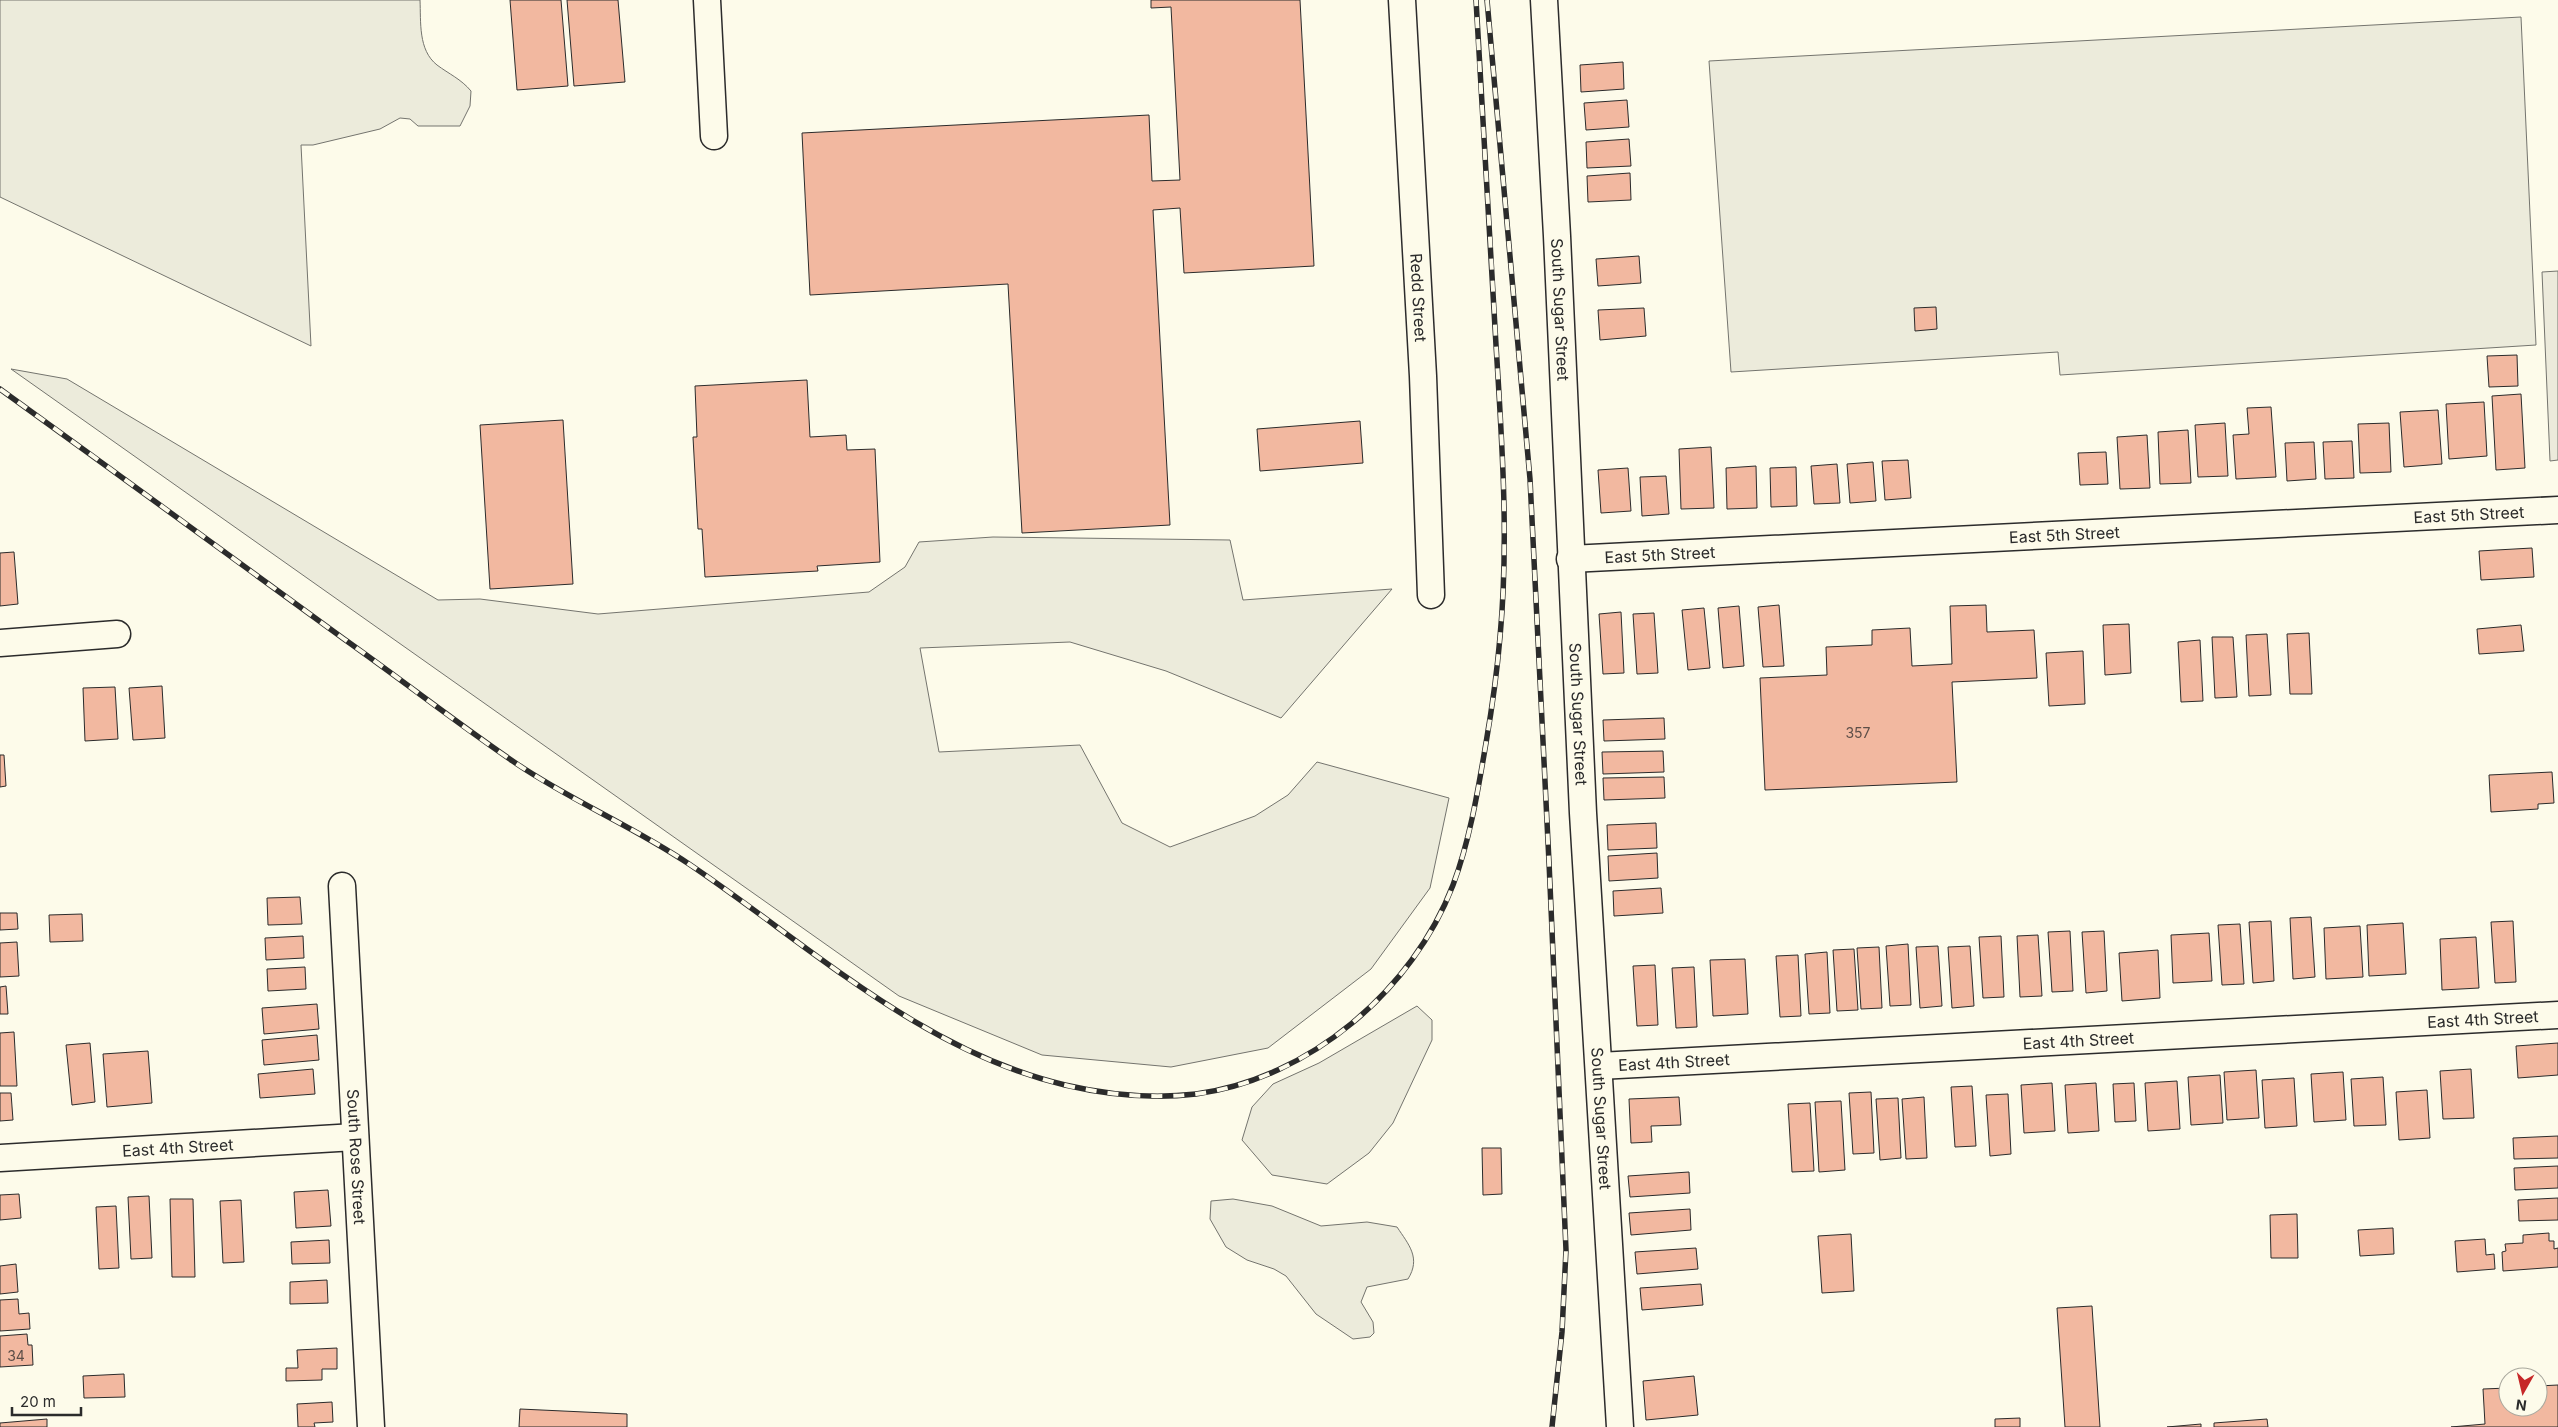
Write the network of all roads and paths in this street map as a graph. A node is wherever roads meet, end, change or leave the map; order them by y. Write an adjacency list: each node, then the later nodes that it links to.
1 (707, 0): 4 (street)
2 (1402, 0): 7 (street, Redd Street)
3 (1544, 0): 6 (street, South Sugar Street)
4 (714, 136)
5 (2558, 510): 6 (street, East 5th Street)
6 (1570, 559): 12 (street, South Sugar Street)
7 (1431, 595)
8 (117, 634): 9 (street)
9 (0, 643)
10 (342, 886): 13 (street, South Rose Street)
11 (2558, 1016): 12 (street, East 4th Street)
12 (1599, 1066): 16 (street, South Sugar Street)
13 (355, 1137): 14 (street, East 4th Street); 15 (street, South Rose Street)
14 (0, 1158)
15 (371, 1427)
16 (1620, 1427)

